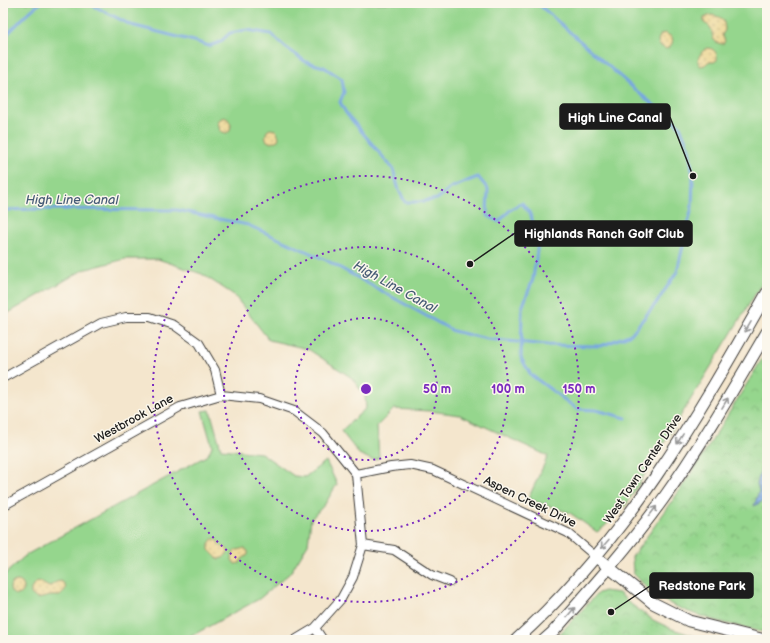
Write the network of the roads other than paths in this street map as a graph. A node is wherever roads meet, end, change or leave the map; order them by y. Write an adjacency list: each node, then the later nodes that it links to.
1 (767, 294): 8 (street, West Town Center Drive, one-way to 8)
2 (767, 332): 9 (street, one-way to 2)
3 (3, 378): 4 (street)
4 (221, 395): 5 (street, Westbrook Lane); 6 (street, Westbrook Lane)
5 (356, 474): 7 (street); 8 (street, Aspen Creek Drive)
6 (3, 506)
7 (363, 545): 10 (street); 11 (street)
8 (595, 556): 9 (street, Aspen Creek Drive); 14 (street, West Town Center Drive)
9 (609, 568): 15 (street, one-way to 9); 16 (street, Aspen Creek Drive)
10 (450, 582)
11 (315, 628): 12 (street); 13 (street)
12 (295, 640)
13 (323, 640)
14 (516, 640)
15 (544, 640)
16 (765, 640)

